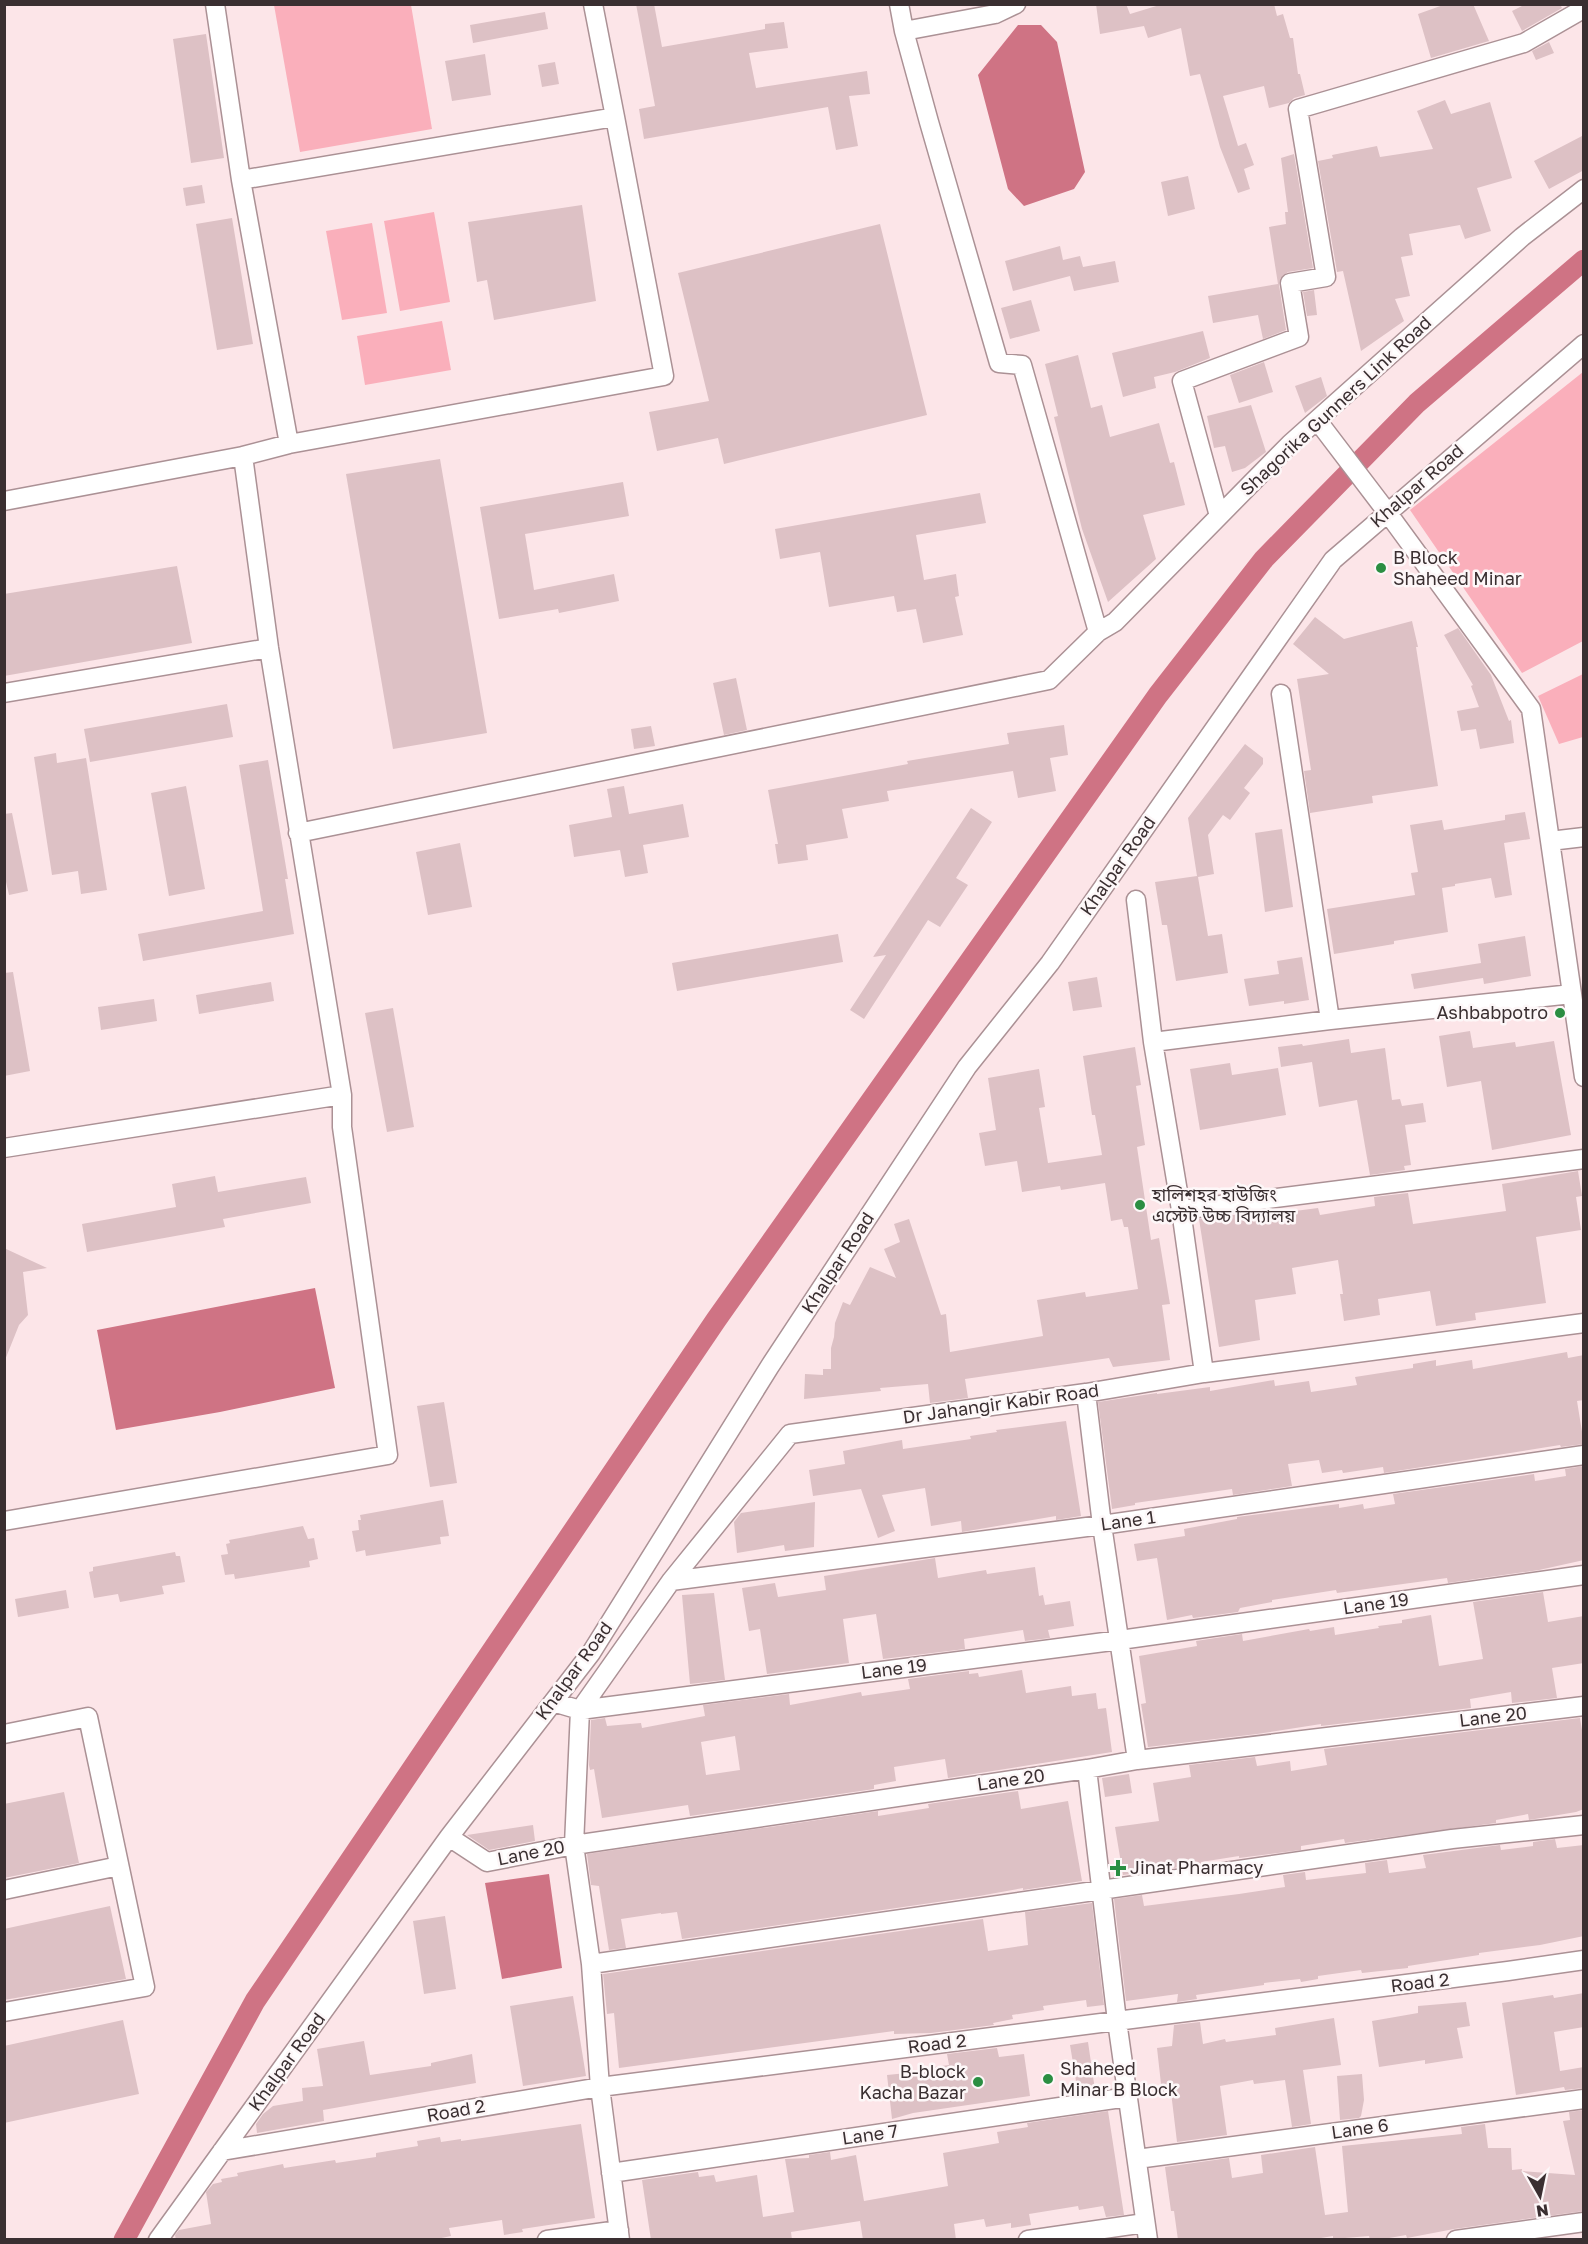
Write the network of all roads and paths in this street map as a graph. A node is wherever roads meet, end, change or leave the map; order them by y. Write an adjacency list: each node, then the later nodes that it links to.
1 (215, 4): 8 (street)
2 (593, 4): 7 (street)
3 (899, 4): 6 (street)
4 (1016, 4): 6 (street)
5 (1582, 15): 16 (street)
6 (904, 31): 17 (street)
7 (615, 117): 8 (street); 12 (street)
8 (241, 180): 12 (street)
9 (1584, 189): 11 (street, Shagorika Gunners Link Road)
10 (1584, 344): 15 (street, Khalpar Road)
11 (1317, 420): 15 (street); 16 (street, Shagorika Gunners Link Road)
12 (290, 444): 13 (street)
13 (243, 456): 14 (street); 18 (street)
14 (4, 501)
15 (1387, 512): 23 (street); 42 (street, Khalpar Road)
16 (1219, 516): 17 (street, Shagorika Gunners Link Road)
17 (1098, 632): 21 (street, Shagorika Gunners Link Road)
18 (269, 648): 19 (street); 21 (street)
19 (4, 693)
20 (1281, 694): 26 (street)
21 (298, 833): 29 (street)
22 (1584, 837): 23 (street)
23 (1550, 841): 25 (street)
24 (1136, 900): 27 (street)
25 (1572, 994): 26 (street); 28 (street)
26 (1330, 1020): 27 (street)
27 (1153, 1042): 32 (street)
28 (1584, 1077)
29 (342, 1095): 30 (street); 37 (street)
30 (4, 1148)
31 (1584, 1159): 32 (street)
32 (1181, 1210): 34 (street)
33 (1584, 1323): 34 (street, Dr Jahangir Kabir Road)
34 (1204, 1373): 35 (street, Dr Jahangir Kabir Road)
35 (1086, 1393): 38 (street); 40 (street, Dr Jahangir Kabir Road)
36 (1584, 1455): 38 (street, Lane 1)
37 (4, 1521)
38 (1102, 1525): 40 (street, Lane 1); 41 (street)
39 (1584, 1575): 41 (street, Lane 19)
40 (671, 1581): 44 (street, Dr Jahangir Kabir Road)
41 (1120, 1640): 44 (street, Lane 19); 46 (street)
42 (553, 1702): 44 (street); 49 (street, Khalpar Road)
43 (1584, 1706): 46 (street, Lane 20)
44 (580, 1710): 50 (street)
45 (4, 1734): 51 (street)
46 (1137, 1760): 47 (street, Lane 20)
47 (1087, 1769): 50 (street, Lane 20); 52 (street)
48 (1584, 1825): 52 (street)
49 (448, 1837): 50 (street, Lane 20); 61 (street, Khalpar Road)
50 (574, 1845): 55 (street)
51 (119, 1866): 53 (street); 56 (street)
52 (1100, 1889): 55 (street); 57 (street)
53 (4, 1890)
54 (1584, 1960): 57 (street, Road 2)
55 (591, 1964): 58 (street)
56 (4, 2012)
57 (1117, 2021): 58 (street, Road 2); 59 (street)
58 (600, 2087): 61 (street, Road 2); 63 (street)
59 (1128, 2097): 62 (street); 63 (street, Lane 7)
60 (1584, 2099): 62 (street, Lane 6)
61 (222, 2151): 67 (street, Khalpar Road)
62 (1137, 2159): 65 (street)
63 (611, 2173): 66 (street)
64 (1584, 2222): 70 (street)
65 (1147, 2231): 69 (street)
66 (620, 2235): 68 (street)
67 (158, 2240)
68 (547, 2240)
69 (1028, 2240)
70 (1456, 2240)

